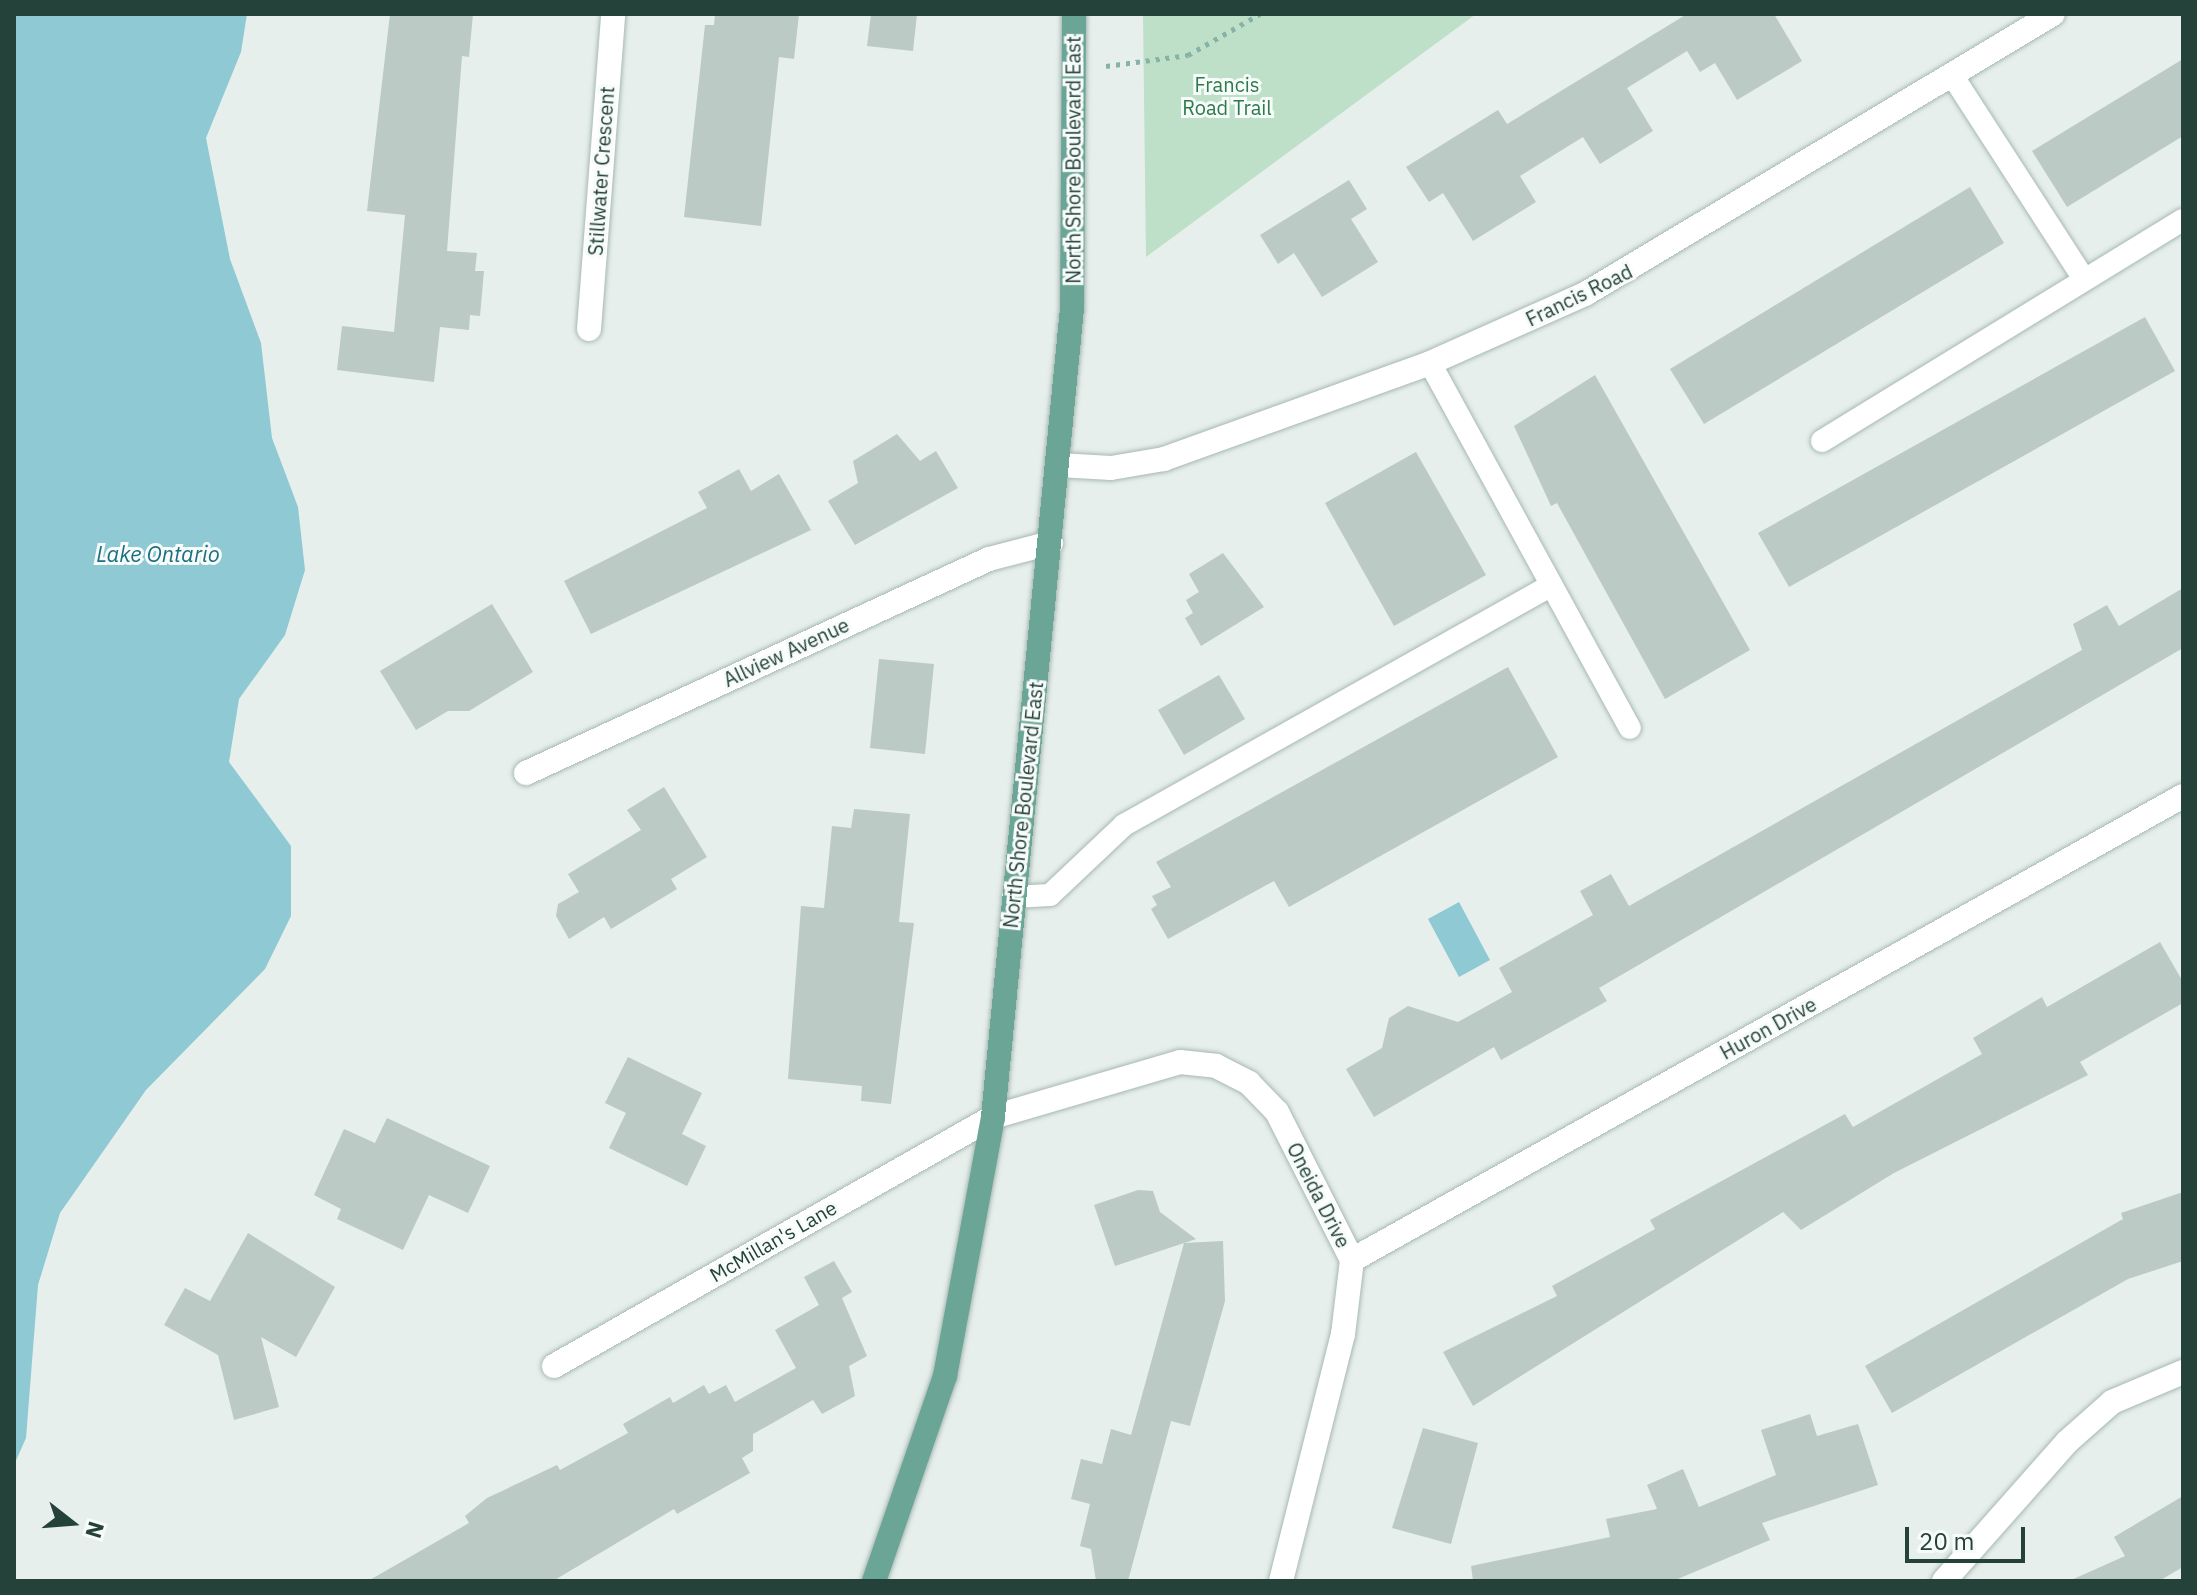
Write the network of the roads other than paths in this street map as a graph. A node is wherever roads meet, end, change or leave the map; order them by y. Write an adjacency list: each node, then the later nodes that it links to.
1 (613, 14): 7 (street, Stillwater Crescent)
2 (1074, 14): 10 (main road, North Shore Boulevard East)
3 (2053, 14): 4 (street, Francis Road)
4 (1952, 75): 6 (lane); 8 (street, Francis Road)
5 (2183, 220): 6 (lane)
6 (2082, 276): 9 (lane)
7 (589, 329)
8 (1430, 363): 10 (street, Francis Road); 12 (lane)
9 (1822, 441)
10 (1059, 465): 11 (main road, North Shore Boulevard East)
11 (1051, 543): 14 (street, Allview Avenue); 16 (main road, North Shore Boulevard East)
12 (1551, 585): 13 (lane); 16 (lane)
13 (1630, 728)
14 (526, 773)
15 (2183, 796): 18 (street, Huron Drive)
16 (1013, 897): 17 (main road, North Shore Boulevard East)
17 (993, 1117): 18 (street, Oneida Drive); 19 (street, McMillan's Lane); 21 (main road, North Shore Boulevard East)
18 (1352, 1260): 22 (street, Oneida Drive)
19 (554, 1366)
20 (2183, 1372): 23 (street)
21 (874, 1581)
22 (1281, 1581)
23 (1944, 1581)

